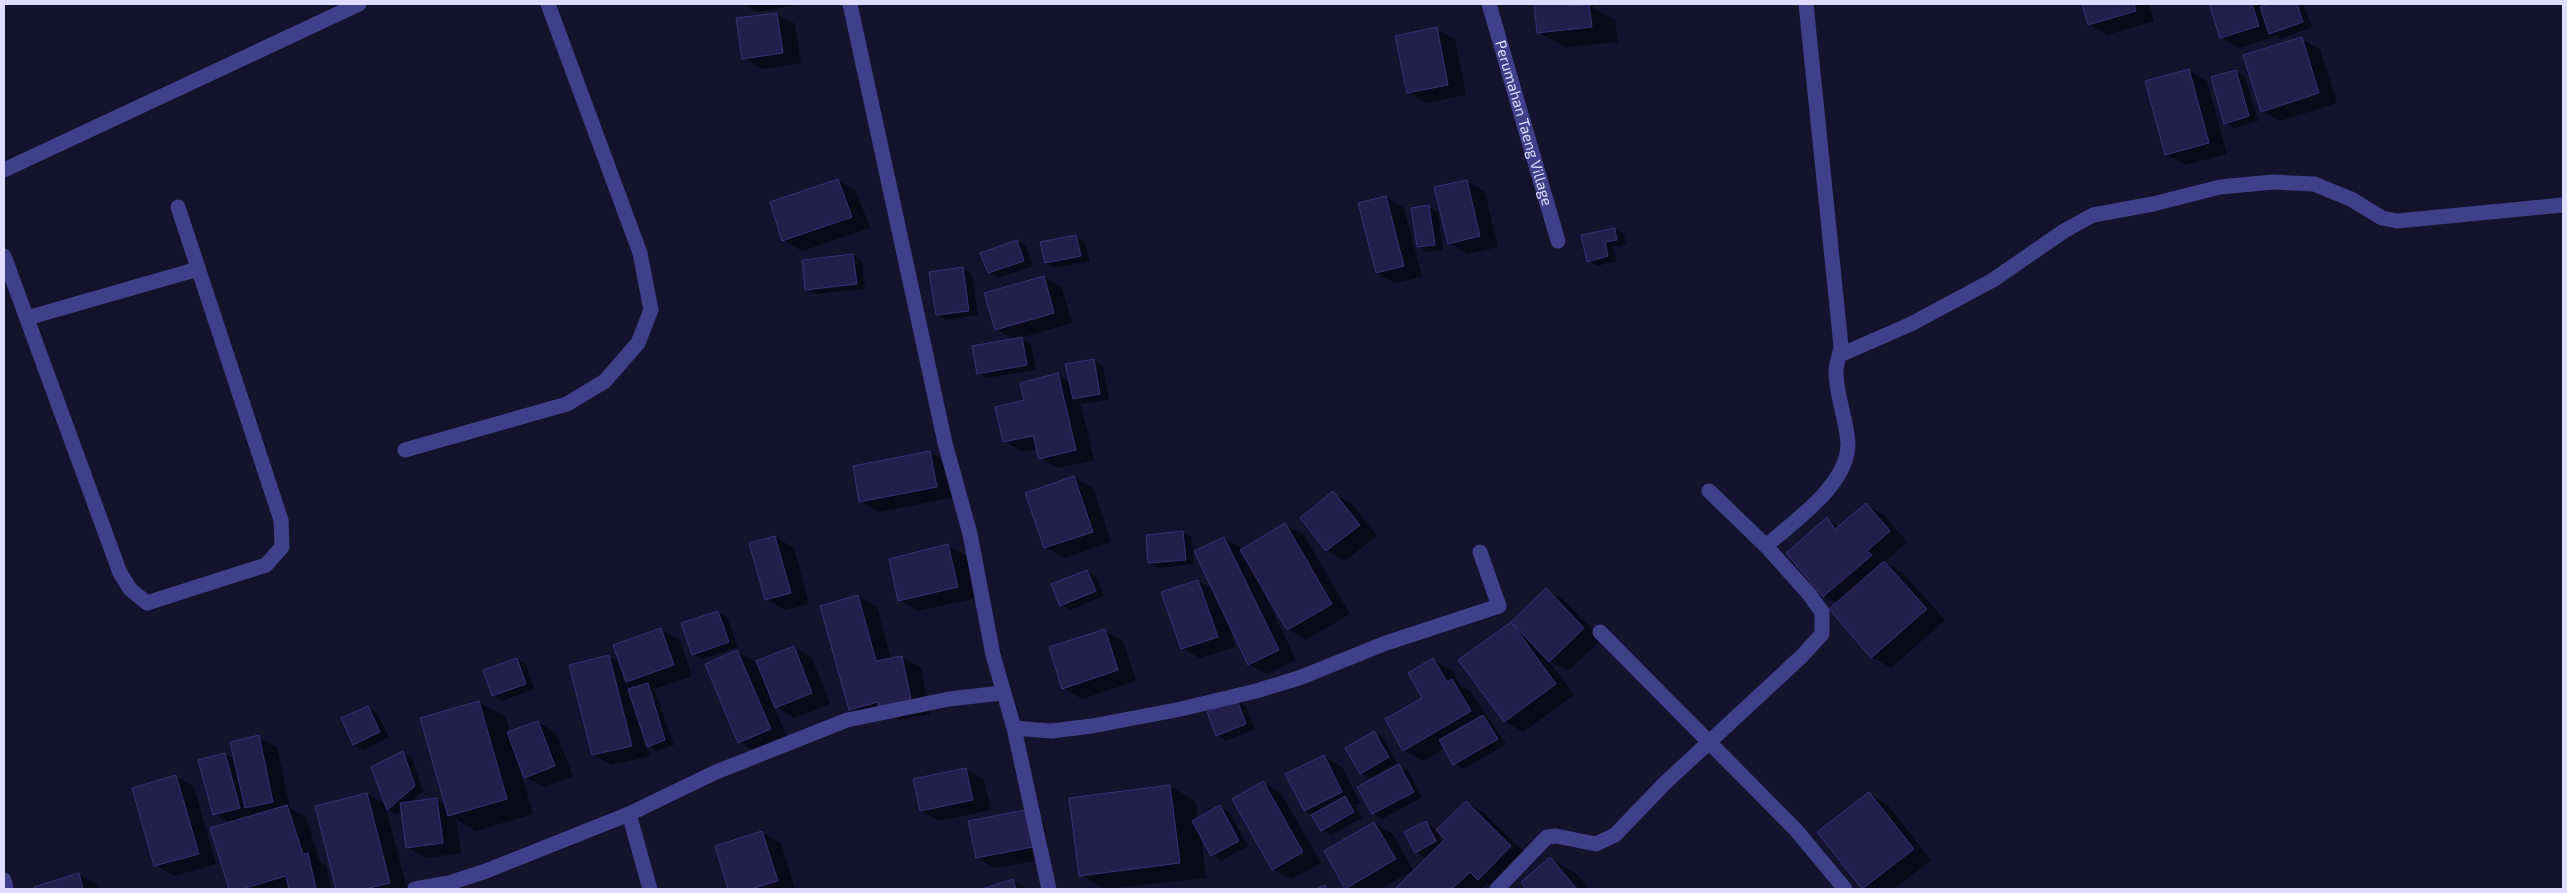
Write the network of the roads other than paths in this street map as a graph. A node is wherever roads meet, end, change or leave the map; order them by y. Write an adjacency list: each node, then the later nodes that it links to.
1 (359, 4): 6 (street)
2 (548, 4): 14 (street)
3 (850, 4): 19 (street)
4 (1489, 4): 9 (street, Perumahan Taeng Village)
5 (1806, 4): 13 (street)
6 (4, 170)
7 (2563, 205): 13 (street)
8 (178, 207): 11 (street)
9 (1558, 241)
10 (4, 256): 12 (street)
11 (198, 269): 12 (street); 12 (street)
12 (27, 318)
13 (1840, 354): 16 (street)
14 (405, 450)
15 (1709, 491): 16 (street)
16 (1766, 546): 21 (street)
17 (1480, 552): 20 (street)
18 (1600, 632): 21 (street)
19 (1002, 693): 20 (street); 22 (street)
20 (1014, 728): 27 (street)
21 (1710, 742): 28 (street); 29 (street)
22 (629, 814): 25 (street); 26 (street)
23 (4, 880): 24 (street)
24 (6, 889)
25 (416, 889)
26 (650, 889)
27 (1049, 889)
28 (1497, 889)
29 (1845, 889)

